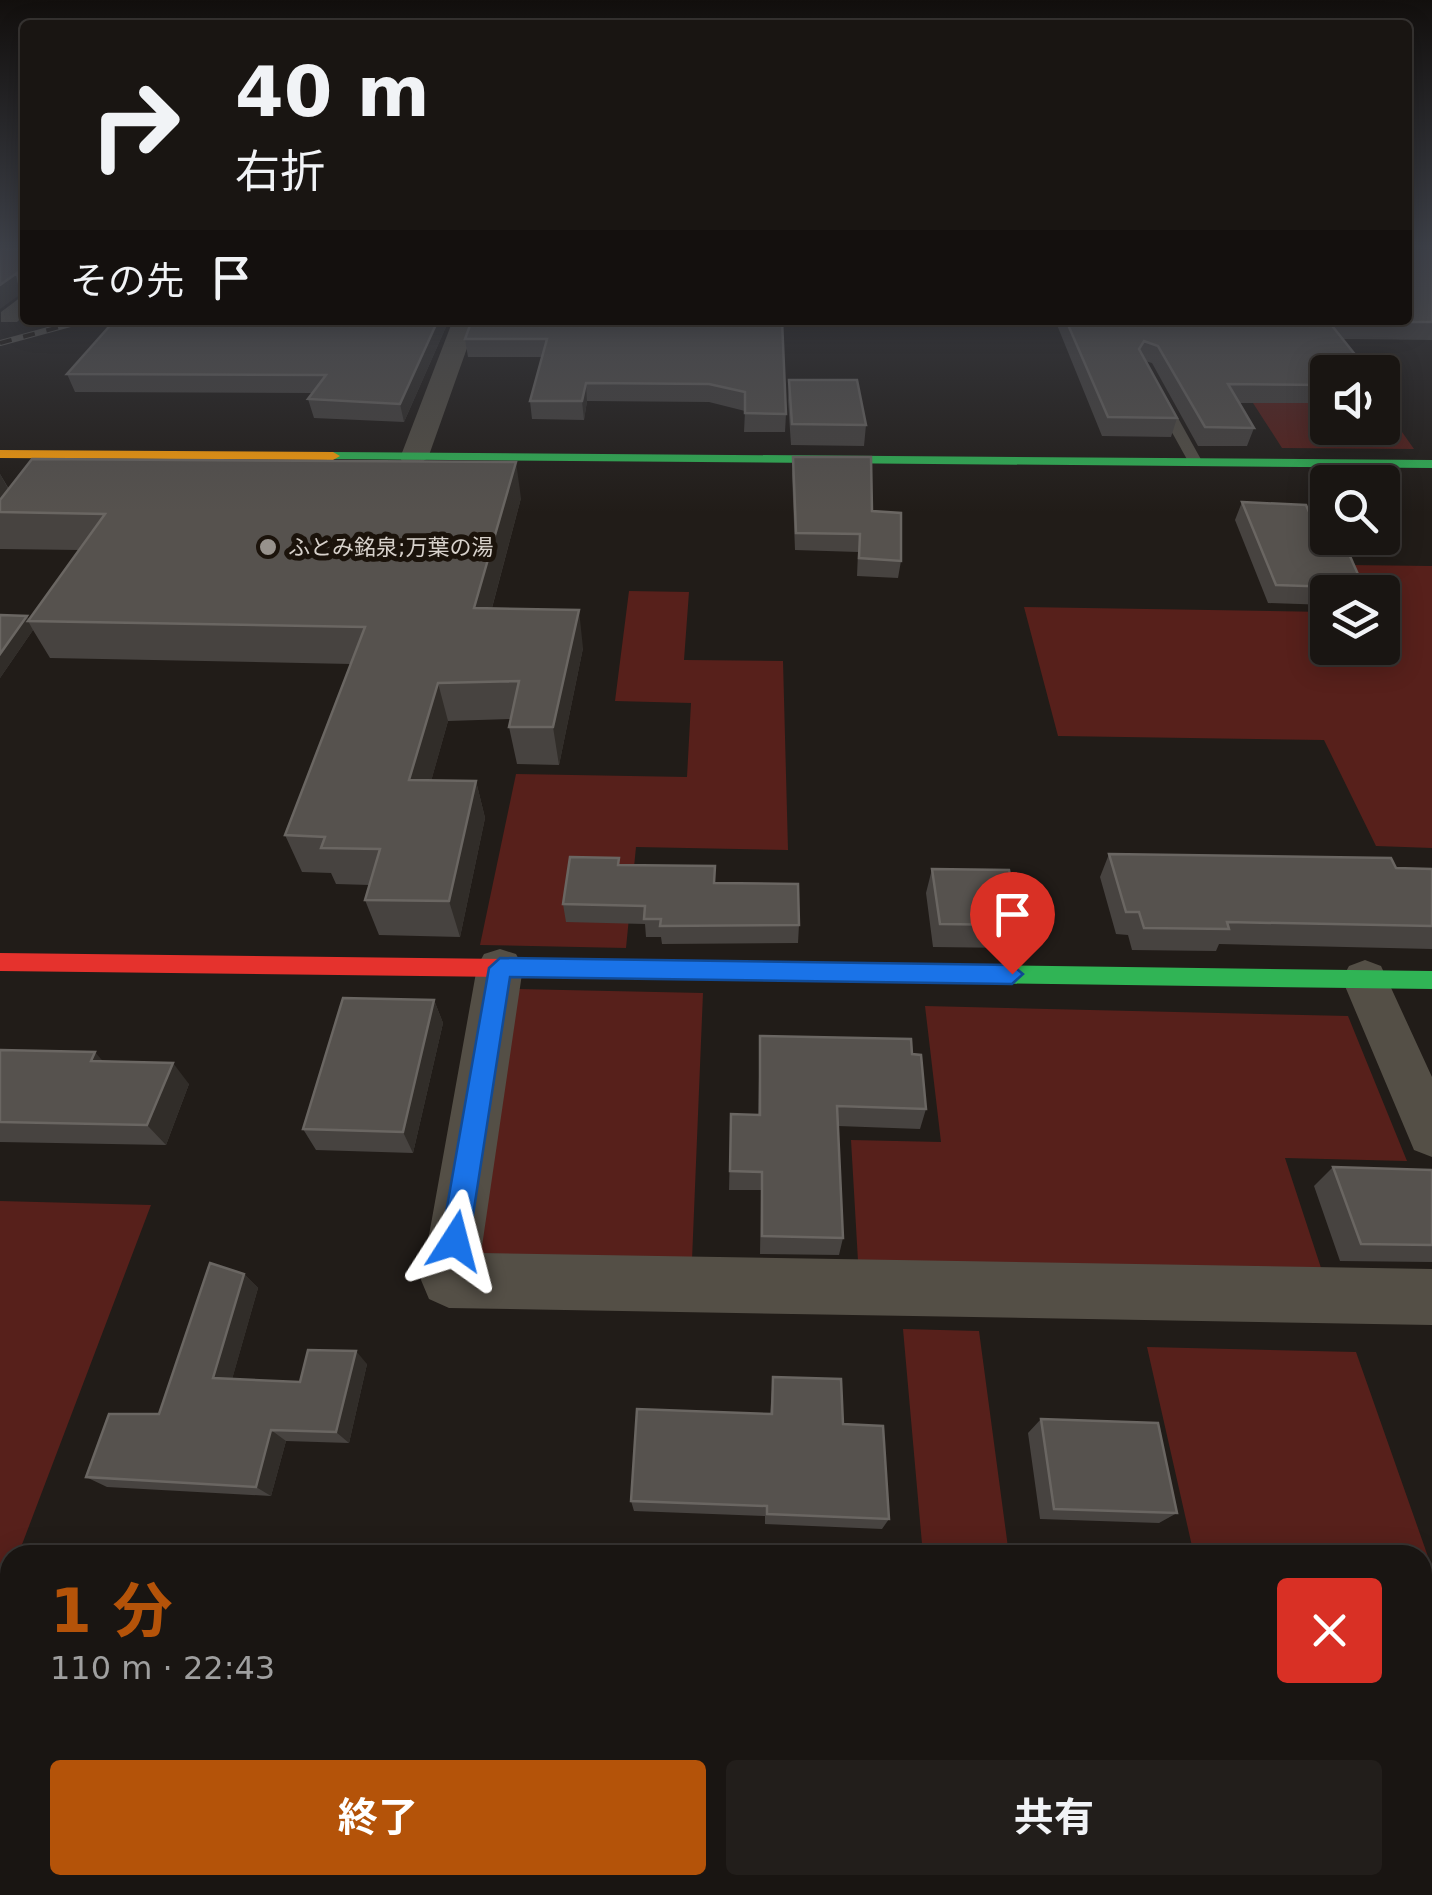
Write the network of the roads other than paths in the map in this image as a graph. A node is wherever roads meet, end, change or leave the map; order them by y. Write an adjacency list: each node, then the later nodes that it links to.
1 (460, 334): 5 (street)
2 (1152, 382): 6 (lane)
3 (7, 454): 4 (street)
4 (62, 454): 5 (street); 8 (street)
5 (414, 458): 6 (street)
6 (1196, 463): 7 (street)
7 (1432, 464)
8 (43, 480)
9 (0, 962): 10 (street)
10 (500, 968): 11 (street); 14 (street)
11 (1365, 979): 12 (street); 13 (street)
12 (1432, 980)
13 (1432, 1134)
14 (1432, 1296)

